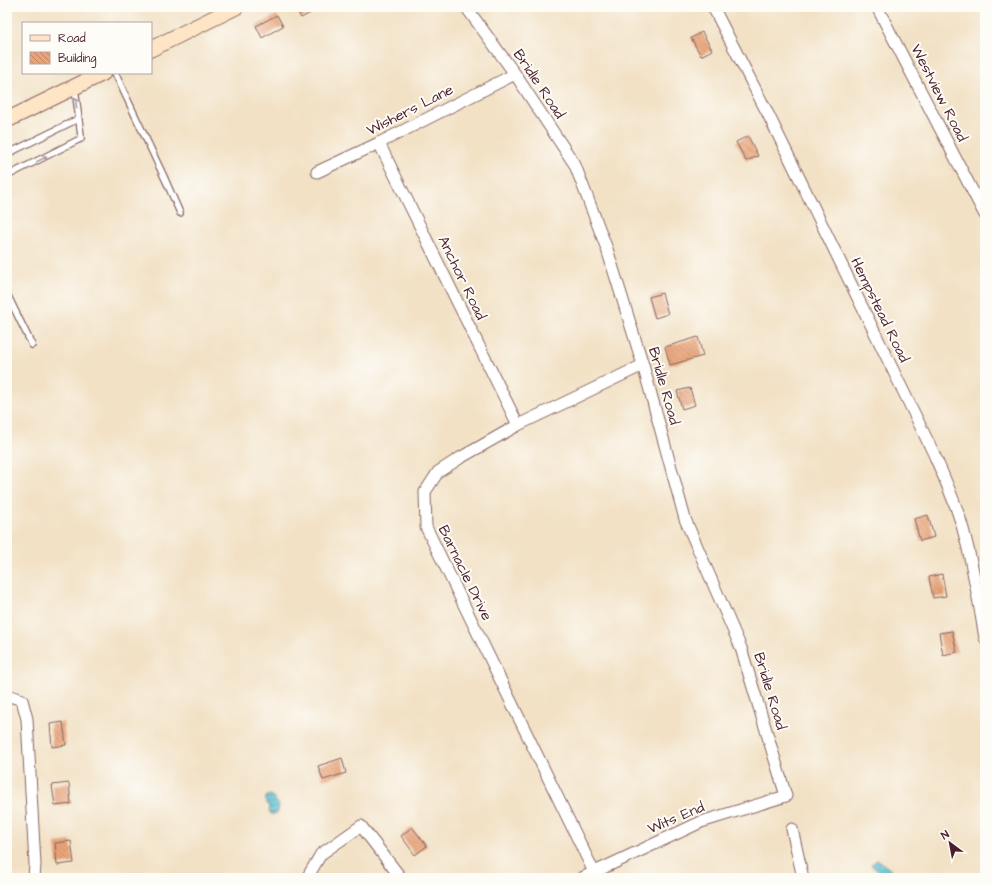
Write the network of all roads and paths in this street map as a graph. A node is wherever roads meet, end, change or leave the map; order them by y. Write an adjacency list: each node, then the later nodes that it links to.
1 (466, 7): 8 (street, Bridle Road)
2 (713, 7): 22 (street, Hempstead Road)
3 (877, 7): 17 (street, Westview Road)
4 (233, 8): 5 (street)
5 (152, 48)
6 (101, 74): 9 (street)
7 (115, 74): 16 (lane)
8 (515, 74): 12 (street, Wishers Lane); 20 (street, Bridle Road)
9 (74, 87): 10 (street); 11 (lane, one-way to 9)
10 (8, 118)
11 (78, 119): 13 (lane); 15 (lane, one-way to 11)
12 (379, 143): 14 (street, Wishers Lane); 21 (street, Anchor Road)
13 (7, 154)
14 (317, 172)
15 (7, 176)
16 (180, 213)
17 (985, 215)
18 (7, 294): 19 (lane)
19 (32, 345)
20 (643, 365): 21 (street, Barnacle Drive); 24 (street, Bridle Road)
21 (518, 425): 26 (street, Barnacle Drive)
22 (985, 638)
23 (7, 695): 27 (street)
24 (786, 796): 26 (street, Wits End)
25 (792, 829): 31 (street)
26 (594, 872): 30 (street, Wits End)
27 (34, 878)
28 (307, 878): 29 (street)
29 (401, 878)
30 (582, 878)
31 (803, 878)

